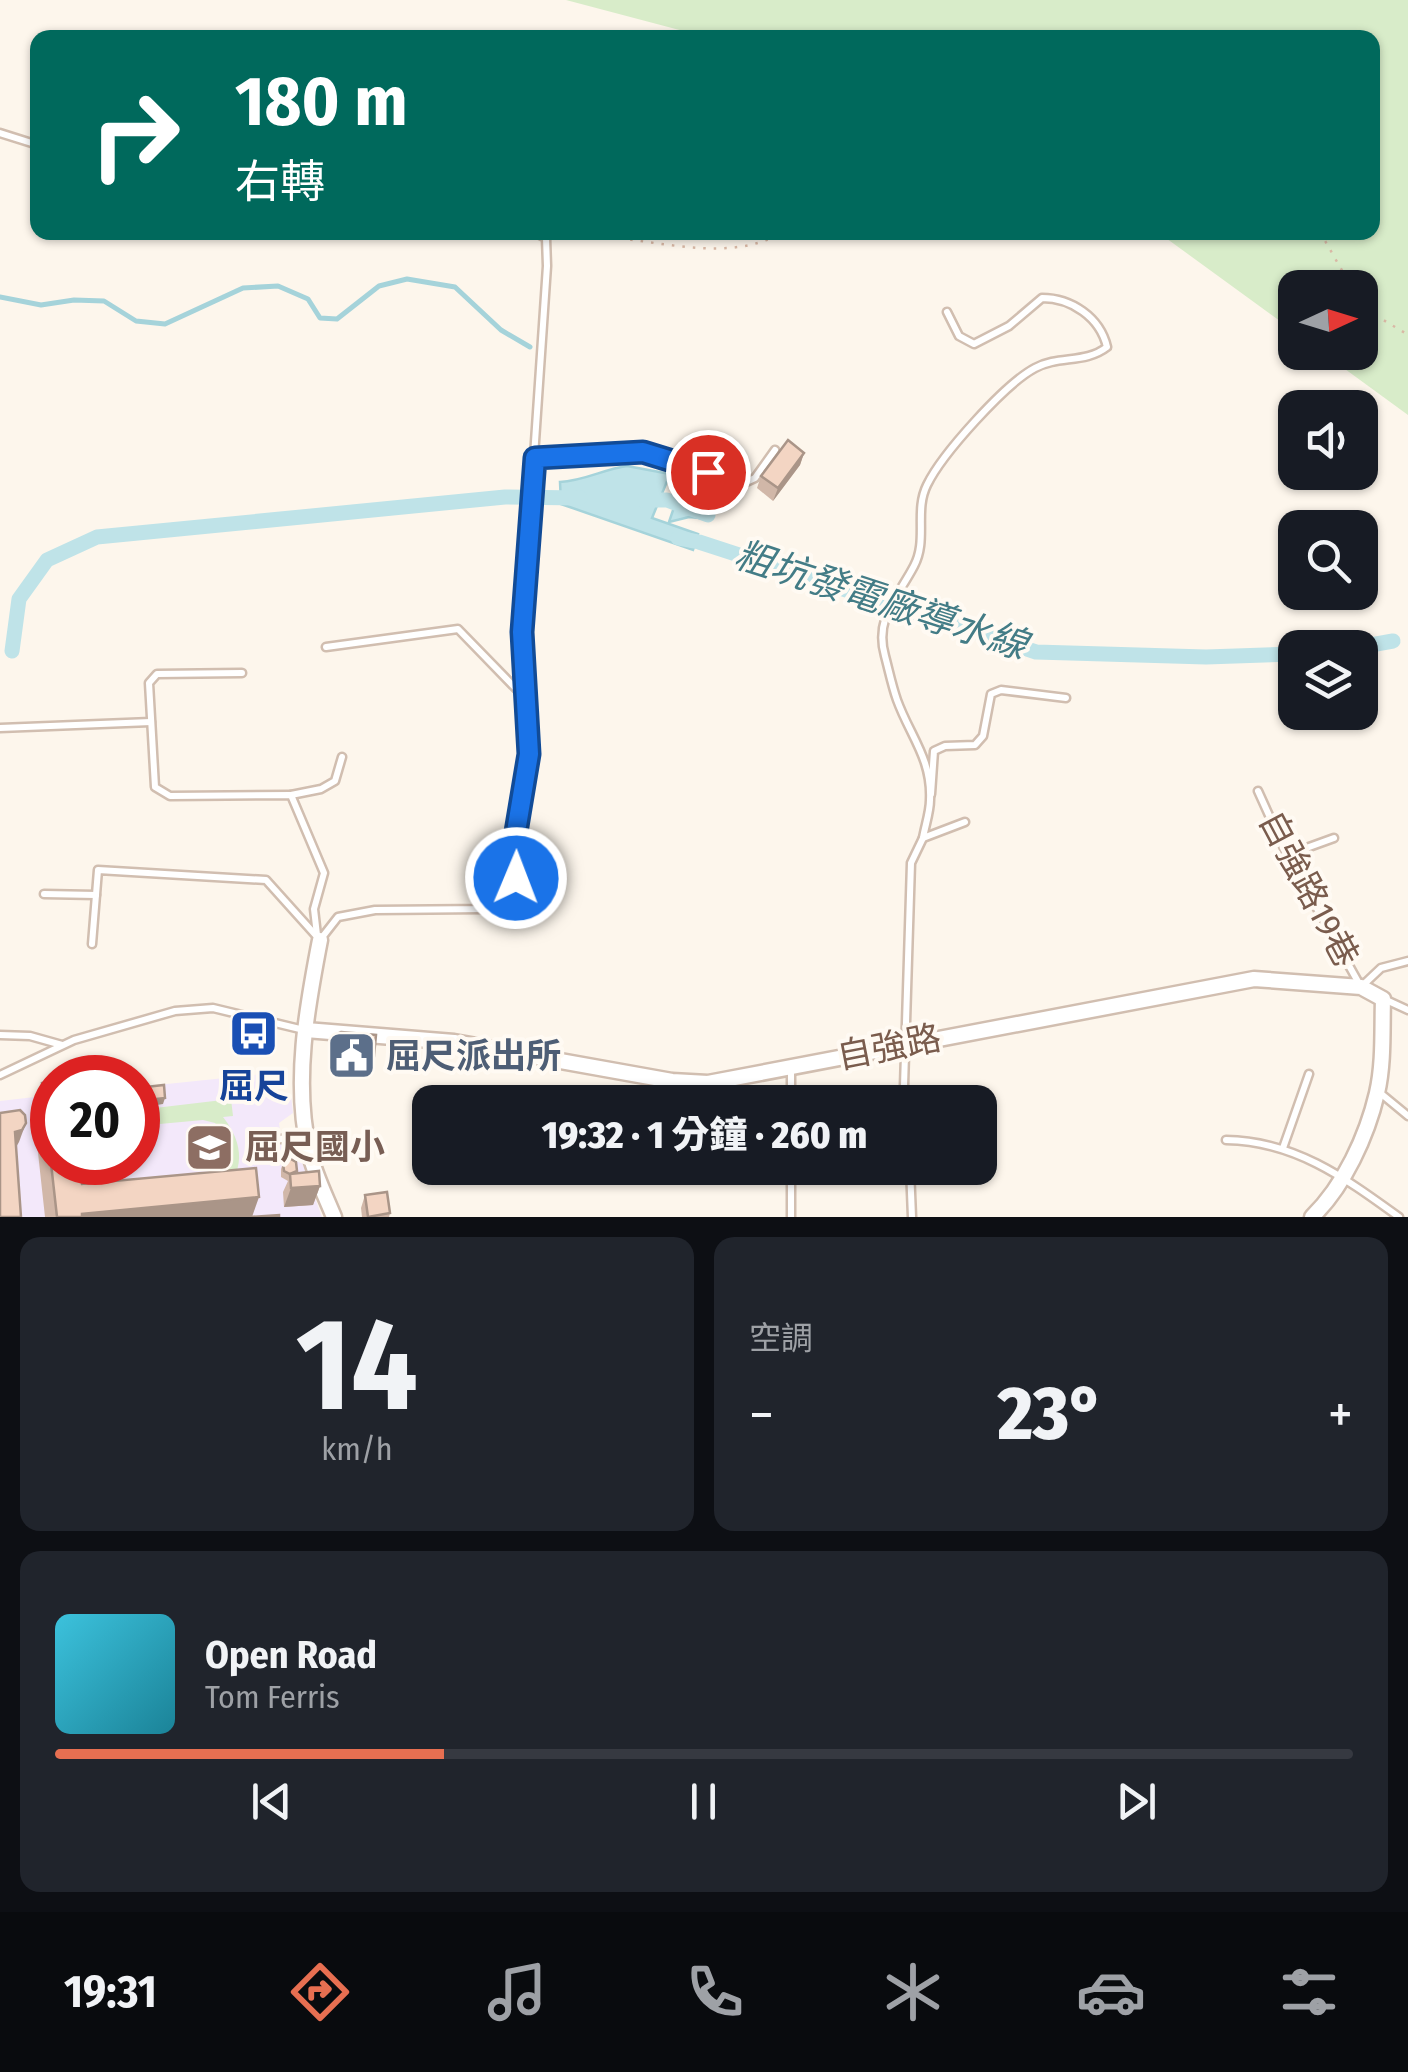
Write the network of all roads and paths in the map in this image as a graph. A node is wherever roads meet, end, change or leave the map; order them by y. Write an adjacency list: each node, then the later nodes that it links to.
1 (0, 133): 2 (lane)
2 (30, 142)
3 (546, 240): 12 (lane)
4 (632, 240): 5 (path)
5 (770, 240)
6 (1325, 240): 7 (path)
7 (1342, 270)
8 (948, 312): 22 (lane)
9 (1378, 317): 10 (path)
10 (1405, 333)
11 (775, 450): 12 (lane)
12 (535, 458): 16 (lane)
13 (326, 647): 16 (lane)
14 (242, 672): 17 (lane)
15 (1066, 698): 22 (lane)
16 (527, 700): 29 (lane)
17 (151, 722): 18 (lane); 21 (lane)
18 (0, 728)
19 (342, 757): 21 (lane)
20 (1258, 791): 26 (lane, 自強路19巷)
21 (291, 795): 29 (lane)
22 (930, 800): 24 (lane)
23 (966, 822): 24 (lane)
24 (923, 838): 37 (lane)
25 (1334, 838): 26 (lane)
26 (1287, 855): 32 (lane, 自強路19巷)
27 (44, 894): 28 (lane)
28 (96, 895): 29 (lane); 30 (lane)
29 (319, 938): 35 (street)
30 (92, 944)
31 (1408, 961): 32 (lane)
32 (1361, 986): 33 (street, 自強路); 37 (street, 自強路)
33 (1383, 999): 34 (lane); 44 (street)
34 (1408, 1010)
35 (306, 1030): 38 (lane, 自強路); 39 (street, 自強路); 46 (street)
36 (0, 1035): 38 (lane)
37 (906, 1044): 39 (street, 自強路); 43 (lane)
38 (64, 1045): 41 (lane, 自強路)
39 (791, 1067): 42 (lane)
40 (1309, 1074): 49 (lane)
41 (0, 1075)
42 (791, 1085)
43 (904, 1085)
44 (1378, 1092): 45 (lane); 50 (street)
45 (1408, 1116)
46 (306, 1134): 47 (lane); 53 (street)
47 (281, 1139)
48 (1226, 1140): 49 (lane)
49 (1283, 1148): 50 (lane)
50 (1343, 1177): 56 (street); 57 (lane)
51 (791, 1185): 54 (lane)
52 (911, 1185): 55 (lane)
53 (334, 1217)
54 (791, 1217)
55 (912, 1217)
56 (1312, 1217)
57 (1399, 1217)

